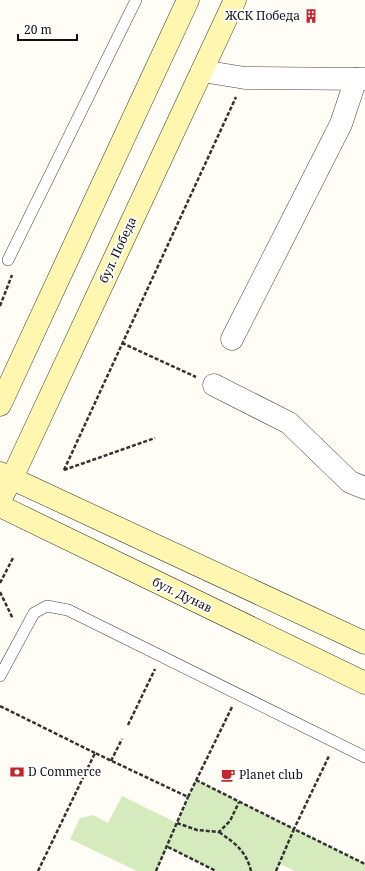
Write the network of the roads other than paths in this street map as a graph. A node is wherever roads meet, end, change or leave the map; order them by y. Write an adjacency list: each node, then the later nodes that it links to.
1 (136, 0): 6 (lane)
2 (188, 0): 9 (main road)
3 (235, 0): 4 (main road, бул. Победа)
4 (202, 70): 5 (street); 10 (main road, бул. Победа)
5 (361, 79): 7 (street)
6 (8, 260)
7 (232, 339)
8 (214, 385): 11 (street)
9 (0, 405)
10 (6, 475): 12 (main road, бул. Победа); 14 (main road)
11 (365, 488)
12 (0, 500)
13 (0, 506): 16 (main road, бул. Дунав)
14 (365, 643)
15 (0, 676): 17 (lane)
16 (365, 683)
17 (365, 757)

